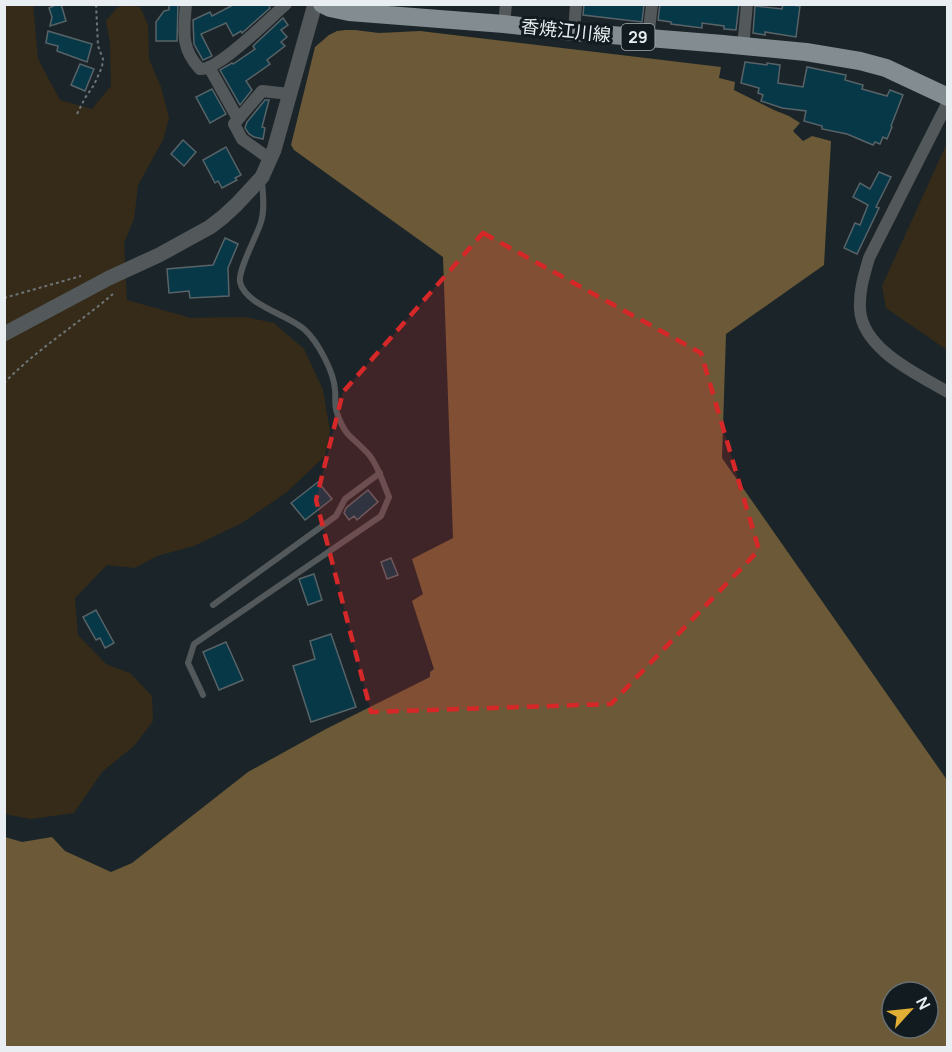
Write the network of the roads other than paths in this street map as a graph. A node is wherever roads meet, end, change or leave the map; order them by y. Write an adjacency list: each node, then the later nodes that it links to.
1 (186, 4): 13 (street)
2 (286, 4): 13 (street)
3 (315, 4): 14 (street)
4 (322, 4): 9 (main road, 香焼江川線 / 29)
5 (506, 4): 9 (street)
6 (576, 4): 10 (street)
7 (652, 4): 11 (street)
8 (747, 4): 12 (street)
9 (504, 24): 10 (main road, 香焼江川線 / 29)
10 (574, 32): 11 (main road, 香焼江川線 / 29)
11 (648, 38): 12 (main road, 香焼江川線 / 29)
12 (743, 46): 15 (main road, 香焼江川線 / 29)
13 (209, 67): 16 (street)
14 (290, 93): 16 (street); 17 (street)
15 (948, 100): 20 (street)
16 (238, 119): 17 (street)
17 (270, 159): 18 (street)
18 (262, 177): 19 (street); 21 (lane)
19 (4, 334)
20 (948, 392)
21 (380, 473): 22 (lane); 23 (lane)
22 (213, 605)
23 (203, 695)

